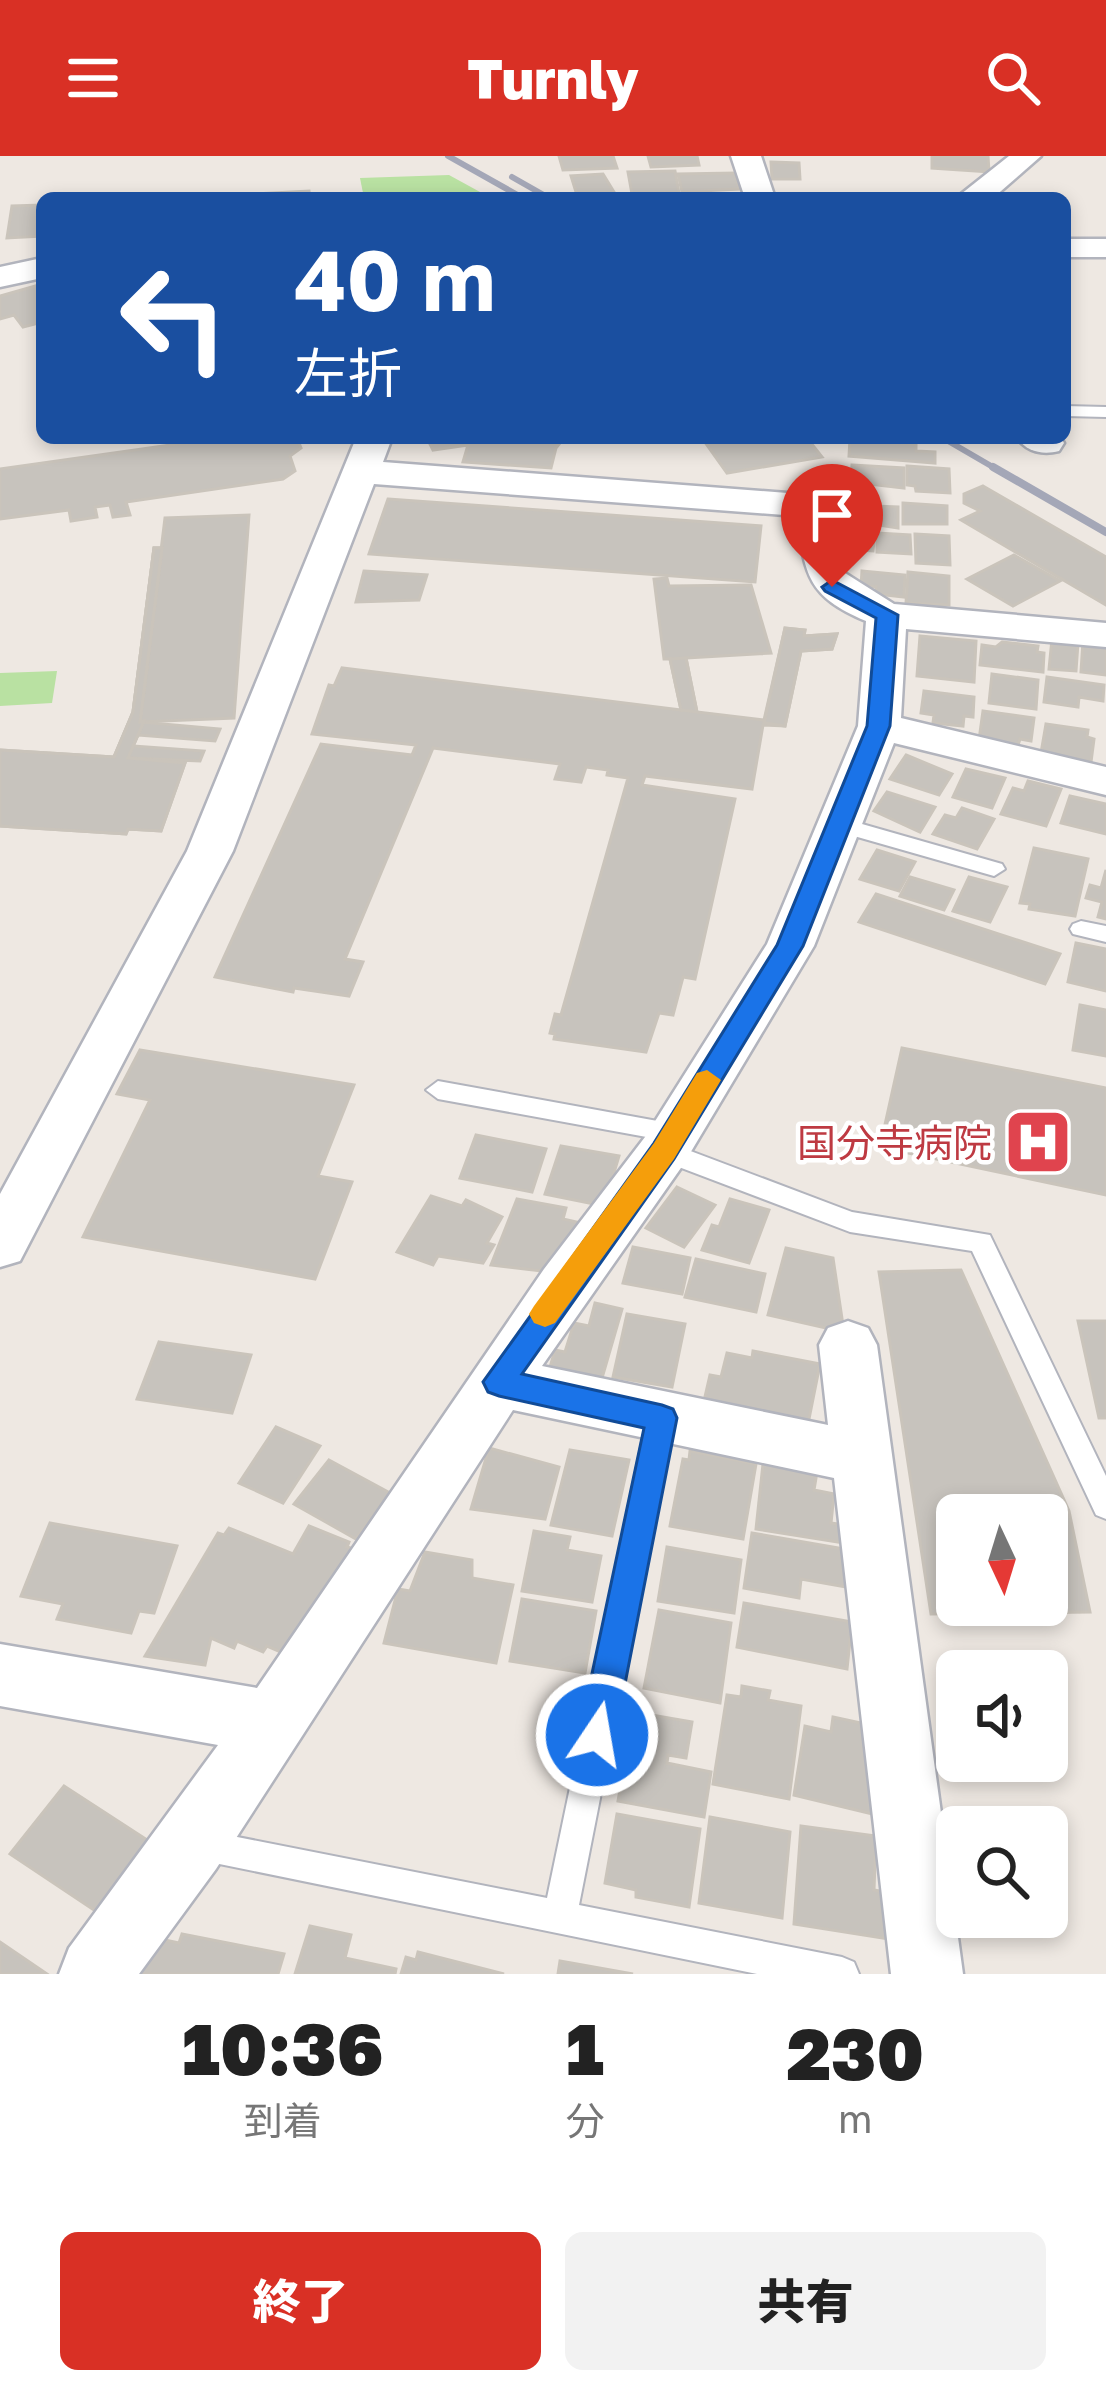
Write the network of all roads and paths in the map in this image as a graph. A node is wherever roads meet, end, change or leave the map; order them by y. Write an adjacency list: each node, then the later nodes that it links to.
1 (746, 156): 3 (street)
2 (1026, 156): 4 (street)
3 (758, 192)
4 (982, 192)
5 (1071, 248): 6 (street)
6 (1106, 248)
7 (36, 269): 8 (street)
8 (0, 277)
9 (1071, 411): 10 (lane)
10 (1106, 412)
11 (369, 455): 12 (street); 22 (street)
12 (887, 615): 13 (street); 14 (street)
13 (1106, 635)
14 (879, 726): 15 (street); 16 (street)
15 (1106, 781)
16 (841, 825): 17 (lane); 21 (street)
17 (994, 869)
18 (1081, 929): 19 (lane)
19 (1106, 934)
20 (438, 1090): 21 (lane)
21 (669, 1142): 24 (street); 27 (lane)
22 (0, 1245)
23 (848, 1345): 26 (street)
24 (499, 1382): 25 (street); 29 (street)
25 (662, 1418): 26 (street); 31 (lane)
26 (862, 1458): 34 (street)
27 (1106, 1506)
28 (0, 1675): 29 (street)
29 (271, 1722): 30 (street)
30 (190, 1844): 31 (lane); 32 (street)
31 (560, 1915): 33 (lane)
32 (94, 1974)
33 (842, 1974)
34 (927, 1974)

